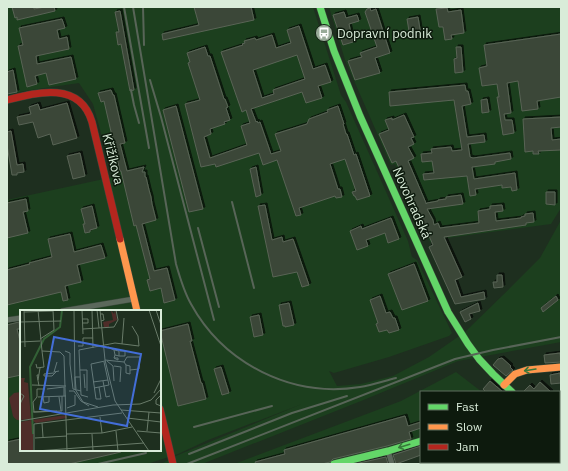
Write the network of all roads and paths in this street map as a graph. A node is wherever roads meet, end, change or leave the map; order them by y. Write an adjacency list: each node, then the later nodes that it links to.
1 (320, 7): 9 (street, Novohradská)
2 (7, 100): 3 (street, Křižíkova)
3 (134, 299): 4 (street); 5 (street, Křižíkova)
4 (68, 310)
5 (137, 310)
6 (20, 318): 7 (street)
7 (7, 320)
8 (561, 367): 9 (street, one-way to 9)
9 (504, 385): 10 (street, Novohradská)
10 (511, 391)
11 (161, 413): 14 (street)
12 (420, 441): 13 (street, one-way to 13)
13 (388, 451): 15 (street); 16 (street)
14 (173, 464)
15 (334, 464)
16 (392, 464)

